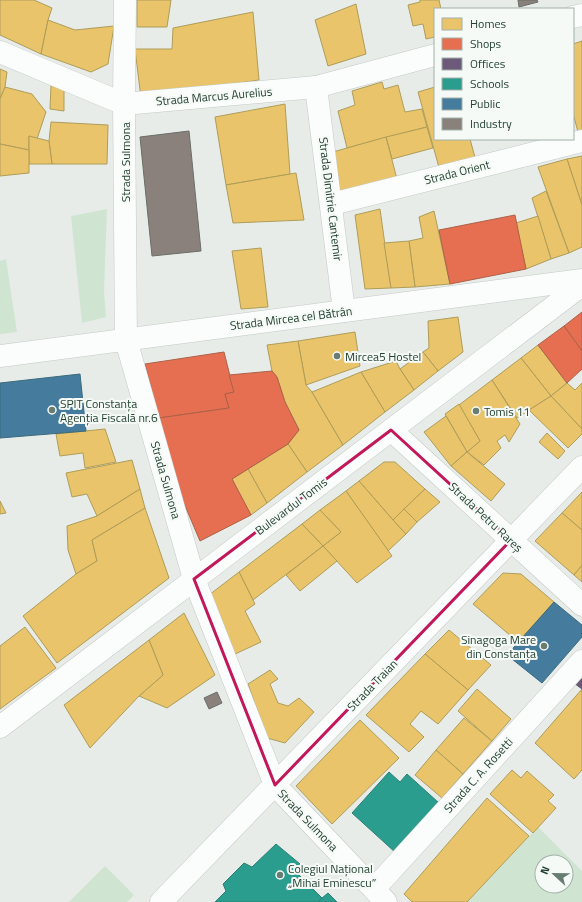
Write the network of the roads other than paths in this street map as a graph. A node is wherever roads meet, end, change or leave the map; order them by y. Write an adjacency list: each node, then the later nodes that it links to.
1 (125, 0): 5 (street, Strada Sulmona)
2 (0, 52): 5 (street, Strada Marcus Aurelius)
3 (434, 54): 4 (street, Strada Marcus Aurelius)
4 (316, 87): 5 (street, Strada Marcus Aurelius); 7 (street, Strada Dimitrie Cantemir)
5 (124, 104): 11 (street, Strada Sulmona)
6 (582, 140): 7 (street, Strada Orient)
7 (332, 204): 10 (street, Strada Dimitrie Cantemir)
8 (582, 280): 10 (street, Strada Mircea cel Bătrân)
9 (582, 285): 13 (street, Bulevardul Tomis)
10 (344, 311): 11 (street, Strada Mircea cel Bătrân)
11 (126, 340): 12 (street, Strada Mircea cel Bătrân); 16 (street, Strada Sulmona)
12 (0, 356)
13 (391, 430): 15 (street, Strada Petru Rareș); 16 (street, Bulevardul Tomis)
14 (582, 467): 15 (street, Strada Traian)
15 (511, 540): 17 (street, Strada Petru Rareș); 20 (street, Strada Traian)
16 (194, 579): 19 (street, Bulevardul Tomis); 20 (street, Strada Sulmona)
17 (582, 605)
18 (582, 661): 21 (street, Strada C. A. Rosetti)
19 (0, 726)
20 (275, 785): 21 (street, Strada Sulmona); 22 (street, Strada Traian)
21 (380, 896)
22 (161, 902)

